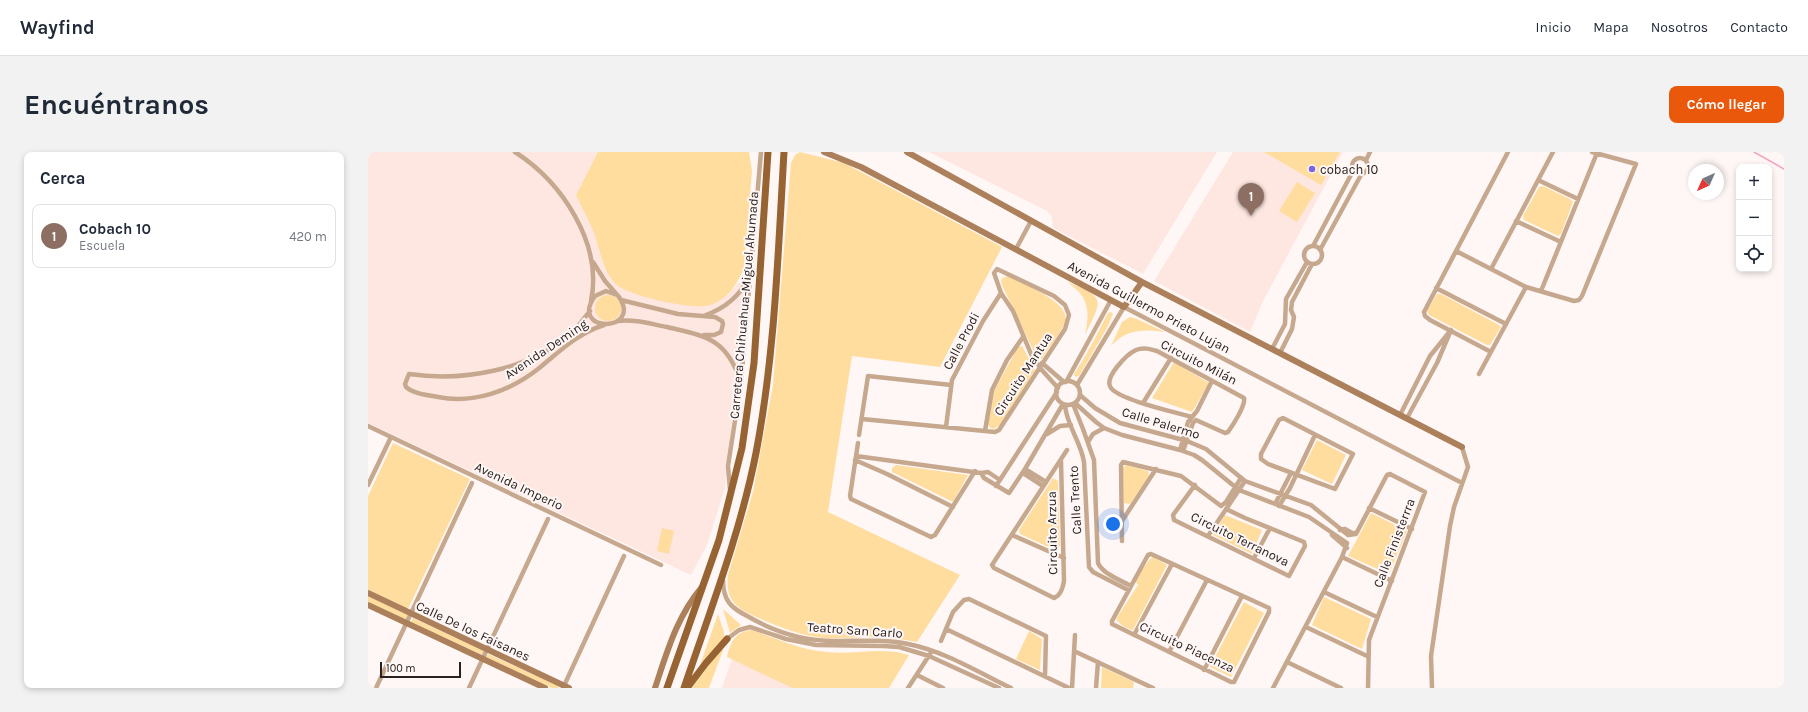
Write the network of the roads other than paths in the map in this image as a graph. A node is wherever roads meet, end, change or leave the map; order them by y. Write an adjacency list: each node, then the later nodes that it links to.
1 (515, 152): 25 (street)
2 (761, 152): 28 (street)
3 (768, 152): 103 (main road, Carretera Chihuahua-Miguel Ahumada)
4 (784, 152): 125 (main road)
5 (824, 152): 22 (street, Avenida Guillermo Prieto Lujan)
6 (907, 152): 18 (street, Avenida Guillermo Prieto Lujan)
7 (1364, 152): 12 (street)
8 (1370, 152): 13 (street)
9 (1508, 152): 24 (street)
10 (1553, 152): 16 (street)
11 (1594, 153): 17 (street); 32 (street)
12 (1361, 158): 13 (street); 14 (street)
13 (1366, 160): 15 (street)
14 (1353, 171): 15 (street); 21 (street)
15 (1360, 175): 23 (street)
16 (1538, 180): 17 (street); 19 (street)
17 (1578, 199): 20 (street)
18 (1031, 221): 22 (street); 29 (street, Avenida Guillermo Prieto Lujan)
19 (1516, 221): 20 (street); 27 (street)
20 (1561, 242): 32 (street)
21 (1313, 246): 23 (street); 26 (street)
22 (1016, 249): 36 (street, Avenida Guillermo Prieto Lujan)
23 (1320, 250): 26 (street)
24 (1456, 251): 27 (street); 31 (street)
25 (592, 261): 34 (street); 37 (street)
26 (1310, 263): 47 (street); 49 (street)
27 (1491, 269): 30 (street)
28 (750, 275): 40 (street); 58 (street)
29 (1142, 282): 38 (street); 47 (street, Avenida Guillermo Prieto Lujan)
30 (1526, 287): 32 (street); 42 (street)
31 (1436, 288): 42 (street); 44 (street)
32 (1541, 291)
33 (1001, 293): 46 (street); 52 (street, Circuito Mantua); 60 (street, Calle Prodi)
34 (617, 295): 35 (street); 37 (street)
35 (621, 300): 40 (street); 41 (street)
36 (1111, 300): 38 (street, Avenida Guillermo Prieto Lujan); 59 (street)
37 (591, 301): 39 (street)
38 (1124, 307): 61 (street); 97 (street, Avenida Guillermo Prieto Lujan)
39 (590, 311): 43 (street); 43 (street, Avenida Deming)
40 (705, 315): 45 (street)
41 (618, 321): 43 (street); 45 (street)
42 (1506, 324): 48 (street)
43 (604, 325)
44 (1451, 330): 48 (street); 53 (street); 55 (street)
45 (700, 335): 58 (street)
46 (1023, 337): 51 (street); 77 (street)
47 (1272, 349): 49 (street, Avenida Guillermo Prieto Lujan)
48 (1491, 352): 56 (street)
49 (1280, 353): 69 (street, Avenida Guillermo Prieto Lujan)
50 (1171, 358): 57 (street, Circuito Milán); 66 (street); 66 (street, Circuito Milán)
51 (1037, 362): 52 (street); 54 (street)
52 (1044, 364): 54 (street, Circuito Mantua); 59 (street)
53 (1424, 368): 55 (street); 62 (street)
54 (1041, 369): 63 (street); 77 (street, Circuito Mantua)
55 (1432, 372): 64 (street)
56 (1479, 374)
57 (1212, 381): 70 (street); 82 (street, Circuito Milán)
58 (741, 382): 103 (street)
59 (1065, 382): 61 (street); 63 (street)
60 (951, 384): 72 (street); 75 (street, Calle Prodi)
61 (1077, 385): 65 (street)
62 (1415, 386): 64 (street); 69 (street)
63 (1057, 390): 67 (street); 95 (street)
64 (1422, 390): 71 (street)
65 (1080, 395): 68 (street); 82 (street, Calle Palermo)
66 (1143, 403): 70 (street, Circuito Milán)
67 (1064, 404): 68 (street); 73 (street, Calle Trento); 80 (street)
68 (1074, 404): 76 (street, Calle Palermo); 83 (street, Calle Trento)
69 (1400, 415): 71 (street, Avenida Guillermo Prieto Lujan)
70 (1192, 418): 82 (street)
71 (1407, 418): 85 (street, Avenida Guillermo Prieto Lujan)
72 (862, 419): 75 (street, Circuito Mantua); 79 (street)
73 (1071, 425): 80 (street); 129 (street, Calle Trento)
74 (368, 426): 81 (street, Avenida Imperio)
75 (946, 427): 77 (street, Circuito Mantua)
76 (1104, 428): 83 (street); 87 (street, Calle Palermo)
77 (985, 431)
78 (1316, 434): 93 (street); 93 (street); 93 (street)
79 (859, 435)
80 (1044, 436): 91 (street)
81 (391, 437): 99 (street); 124 (street, Avenida Imperio)
82 (1185, 441): 87 (street); 94 (street, Calle Palermo)
83 (1088, 442): 129 (street, Calle Trento)
84 (858, 443): 88 (street)
85 (1462, 447): 97 (street)
86 (1067, 450): 89 (street, Circuito Arzua)
87 (1182, 450): 102 (street, Calle Palermo)
88 (856, 458): 92 (street); 106 (street); 106 (street)
89 (1061, 461): 98 (street, Circuito Arzua); 121 (street, Circuito Arzua)
90 (1156, 470): 100 (street, Circuito Terranova); 110 (street); 110 (street, Circuito Terranova)
91 (1024, 471): 98 (street); 101 (street)
92 (978, 472): 95 (street); 101 (street); 106 (street)
93 (1294, 474): 104 (street)
94 (1243, 479): 102 (street); 104 (street, Calle Palermo)
95 (1000, 480): 101 (street)
96 (472, 483): 134 (street)
97 (1462, 483): 172 (street)
98 (1045, 484): 115 (street, Circuito Arzua)
99 (368, 485)
100 (1195, 485): 102 (street, Circuito Terranova); 116 (street, Circuito Terranova)
101 (996, 486)
102 (1237, 488): 105 (street, Calle Palermo); 108 (street)
103 (731, 495): 128 (main road, Carretera Chihuahua-Miguel Ahumada)
104 (1284, 495): 105 (street); 112 (street, Calle Palermo)
105 (1277, 505): 117 (street, Calle Palermo)
106 (953, 507)
107 (1369, 508): 113 (street); 113 (street, Calle Finisterrra); 114 (street, Calle Finisterrra)
108 (1226, 509): 111 (street, Circuito Terranova); 116 (street)
109 (548, 519): 143 (street)
110 (1122, 521): 118 (street, Circuito Terranova)
111 (1270, 528): 122 (street); 122 (street, Circuito Terranova)
112 (1340, 528): 114 (street, Calle Palermo); 117 (street)
113 (1412, 529): 127 (street, Calle Finisterrra)
114 (1355, 534)
115 (1012, 535): 121 (street); 121 (street, Circuito Arzua)
116 (1208, 536): 122 (street, Circuito Terranova)
117 (1335, 537): 120 (street, Calle Palermo)
118 (1122, 541)
119 (624, 556): 154 (street)
120 (1342, 557): 127 (street); 130 (street)
121 (1064, 558)
122 (1254, 558)
123 (1172, 564): 126 (street, Circuito Piacenza); 129 (street, Circuito Piacenza); 140 (street)
124 (660, 565)
125 (724, 572): 146 (street, Teatro San Carlo); 160 (main road)
126 (1207, 580): 132 (street, Circuito Piacenza); 145 (street)
127 (1392, 580): 135 (street, Calle Finisterrra)
128 (704, 584): 158 (street); 159 (main road, Carretera Chihuahua-Miguel Ahumada)
129 (1130, 588): 140 (street, Circuito Piacenza)
130 (1324, 592): 135 (street); 137 (street)
131 (368, 593): 134 (street, Calle De los Faisanes)
132 (1242, 596): 151 (street); 151 (street, Circuito Piacenza)
133 (368, 605): 136 (street, Calle De los Faisanes)
134 (412, 614): 136 (street); 143 (street, Calle De los Faisanes)
135 (1377, 617): 147 (street, Calle Finisterrra)
136 (408, 623): 148 (street, Calle De los Faisanes); 155 (street)
137 (1306, 627): 147 (street); 150 (street)
138 (946, 629): 142 (street); 153 (street); 153 (street)
139 (1075, 635): 144 (street)
140 (1134, 635): 145 (street, Circuito Piacenza)
141 (727, 639): 146 (street, Teatro San Carlo); 160 (main road)
142 (941, 641)
143 (488, 649): 148 (street); 154 (street, Calle De los Faisanes)
144 (1074, 651): 149 (street); 166 (street)
145 (1169, 652): 151 (street, Circuito Piacenza)
146 (931, 653): 152 (street); 163 (street, Teatro San Carlo); 164 (street, Teatro San Carlo)
147 (1367, 656): 171 (street, Calle Finisterrra)
148 (483, 658): 156 (street); 157 (street, Calle De los Faisanes)
149 (1098, 662): 167 (street); 168 (street)
150 (1287, 662): 169 (street); 170 (street)
151 (1204, 670)
152 (916, 675): 161 (street); 162 (street)
153 (1045, 676): 165 (street)
154 (565, 687)
155 (376, 688)
156 (469, 688)
157 (545, 688)
158 (655, 688)
159 (667, 688)
160 (686, 688)
161 (908, 688)
162 (943, 688)
163 (999, 688)
164 (1011, 688)
165 (1069, 688)
166 (1072, 688)
167 (1096, 688)
168 (1153, 688)
169 (1273, 688)
170 (1341, 688)
171 (1368, 688)
172 (1432, 688)

